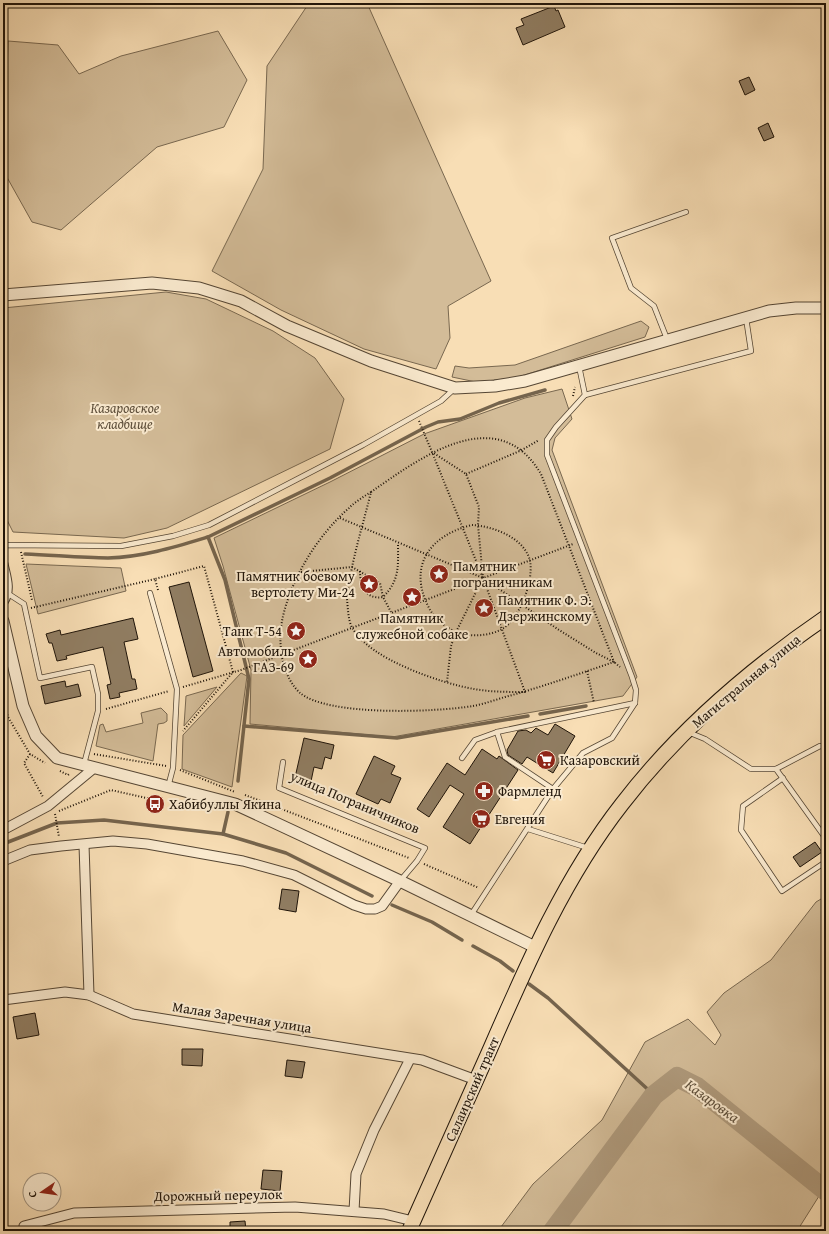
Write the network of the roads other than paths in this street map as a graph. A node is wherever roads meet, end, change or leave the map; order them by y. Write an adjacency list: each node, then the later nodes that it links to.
1 (686, 212): 5 (lane)
2 (3, 295): 7 (street)
3 (826, 308): 4 (street)
4 (746, 316): 5 (street); 8 (lane)
5 (666, 339): 6 (street)
6 (579, 364): 7 (street); 8 (lane)
7 (455, 388): 9 (lane)
8 (585, 395): 16 (lane)
9 (3, 546)
10 (3, 564): 11 (street)
11 (7, 593): 13 (street); 22 (lane)
12 (150, 593): 25 (lane)
13 (3, 602)
14 (826, 617): 18 (main road, Магистральная улица)
15 (3, 621): 22 (street)
16 (635, 703): 17 (lane); 26 (lane)
17 (497, 732): 20 (lane); 26 (lane)
18 (686, 732): 23 (lane); 31 (main road, Магистральная улица)
19 (826, 747): 23 (lane)
20 (462, 758)
21 (283, 762): 34 (lane, улица Пограничников)
22 (88, 767): 25 (street); 28 (street)
23 (776, 769): 24 (lane)
24 (783, 778): 29 (lane); 32 (lane)
25 (168, 787): 34 (street)
26 (553, 789): 27 (lane)
27 (528, 829): 31 (lane); 35 (lane)
28 (3, 830)
29 (826, 841)
30 (84, 845): 33 (street, улица Пограничников); 34 (street, улица Пограничников); 37 (street)
31 (590, 849): 36 (main road, Магистральная улица)
32 (826, 857)
33 (3, 861)
34 (400, 881): 35 (street)
35 (470, 916): 36 (street)
36 (535, 947): 40 (main road, Салаирский тракт)
37 (89, 995): 38 (street, Малая Заречная улица); 39 (street, Малая Заречная улица)
38 (3, 1000)
39 (410, 1059): 40 (street, Малая Заречная улица); 41 (street)
40 (476, 1080): 43 (main road, Салаирский тракт)
41 (354, 1211): 42 (street, Дорожный переулок); 43 (street, Дорожный переулок)
42 (24, 1226)
43 (411, 1226)

